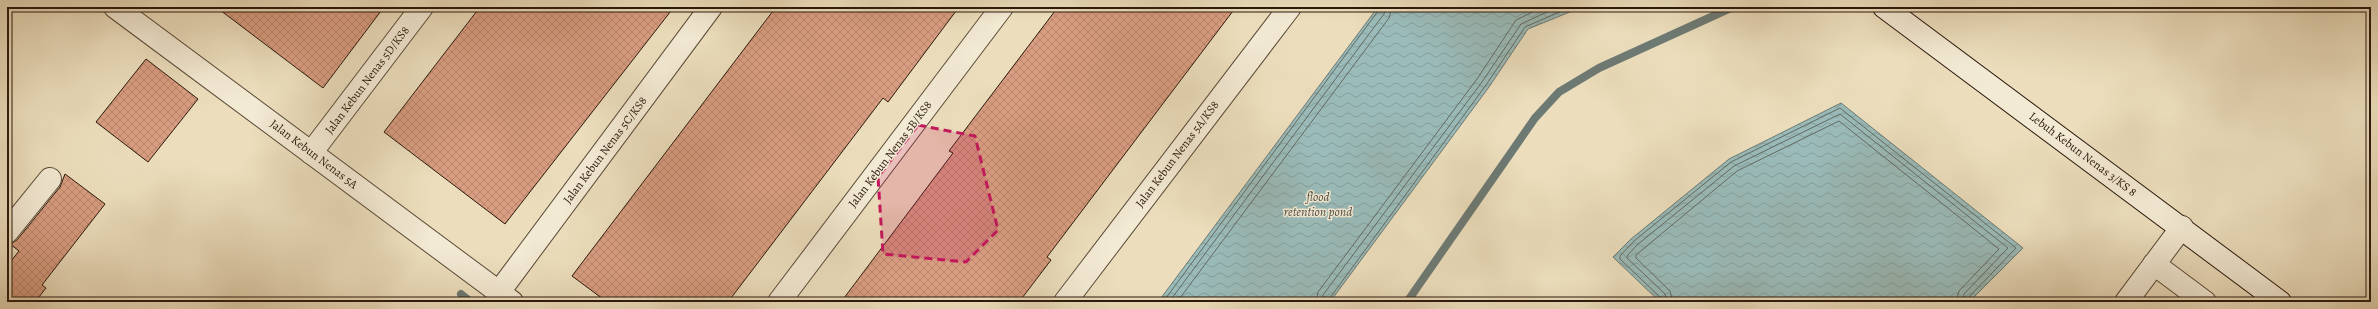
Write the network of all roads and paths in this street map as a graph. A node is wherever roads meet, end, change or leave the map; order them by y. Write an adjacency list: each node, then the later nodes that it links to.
1 (422, 7): 7 (street, Jalan Kebun Nenas 5D/KS8)
2 (711, 7): 12 (street, Jalan Kebun Nenas 5C/KS8)
3 (1002, 7): 13 (street, Jalan Kebun Nenas 5B/KS8)
4 (1290, 7): 14 (street, Jalan Kebun Nenas 5A/KS8)
5 (1884, 7): 9 (street, Lebuh Kebun Nenas 3/KS 8)
6 (124, 10): 7 (street, Jalan Kebun Nenas 5A)
7 (311, 153): 12 (street, Jalan Kebun Nenas 5A)
8 (50, 179): 10 (street)
9 (2182, 227): 11 (street); 17 (street, Lebuh Kebun Nenas 3/KS 8)
10 (7, 232)
11 (2154, 264): 15 (street); 16 (street)
12 (506, 297)
13 (779, 302)
14 (1065, 302)
15 (2126, 302)
16 (2205, 302)
17 (2280, 302)

